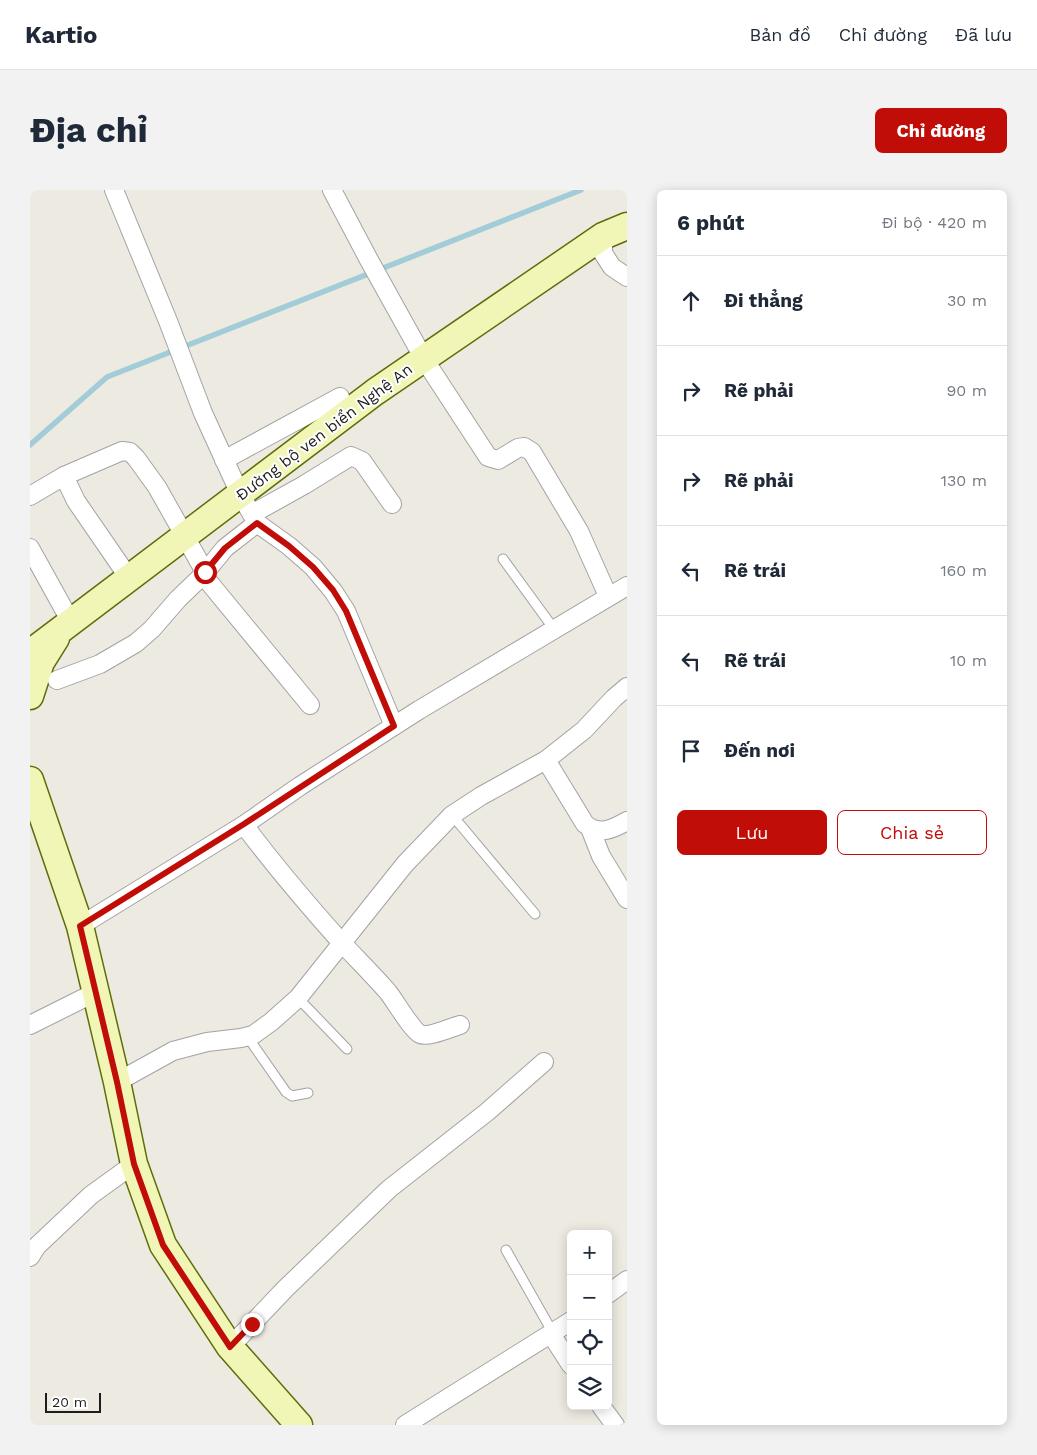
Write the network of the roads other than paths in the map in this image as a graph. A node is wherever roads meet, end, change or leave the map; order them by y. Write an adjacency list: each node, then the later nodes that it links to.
1 (114, 190): 8 (street)
2 (332, 190): 6 (street)
3 (627, 226): 4 (main road, Đường bộ ven biển Nghệ An)
4 (603, 236): 5 (street); 6 (main road, Đường bộ ven biển Nghệ An)
5 (627, 278)
6 (424, 359): 12 (main road, Đường bộ ven biển Nghệ An); 19 (street)
7 (340, 397): 8 (street)
8 (224, 460): 12 (street)
9 (64, 476): 10 (street); 13 (street); 17 (street)
10 (30, 496)
11 (392, 504): 12 (street)
12 (250, 510): 13 (main road, Đường bộ ven biển Nghệ An); 16 (street); 28 (street)
13 (185, 536): 16 (street); 17 (main road, Đường bộ ven biển Nghệ An)
14 (30, 548): 20 (street)
15 (503, 559): 21 (lane)
16 (204, 573): 24 (street); 27 (street)
17 (129, 578): 20 (main road, Đường bộ ven biển Nghệ An)
18 (627, 586): 19 (street)
19 (608, 596): 21 (street)
20 (66, 626): 22 (main road); 23 (main road, Đường bộ ven biển Nghệ An); 26 (main road)
21 (554, 629): 28 (street)
22 (30, 631)
23 (30, 653)
24 (56, 680)
25 (627, 687): 29 (street)
26 (30, 696)
27 (310, 705)
28 (394, 726): 33 (street)
29 (546, 760): 31 (street); 34 (street)
30 (30, 780): 37 (main road)
31 (452, 814): 36 (lane); 38 (street)
32 (627, 820): 34 (street)
33 (244, 824): 37 (street); 38 (street)
34 (590, 828): 35 (street)
35 (627, 899)
36 (535, 914)
37 (80, 926): 39 (main road)
38 (342, 943): 40 (street); 42 (street)
39 (96, 992): 41 (street); 46 (main road)
40 (298, 998): 43 (street); 44 (lane)
41 (30, 1025)
42 (460, 1025)
43 (247, 1036): 46 (street); 47 (lane)
44 (347, 1049)
45 (544, 1062): 55 (street)
46 (117, 1082): 48 (main road)
47 (308, 1092)
48 (134, 1164): 50 (street); 55 (main road)
49 (506, 1250): 54 (lane)
50 (30, 1256)
51 (627, 1280): 52 (street)
52 (612, 1291)
53 (567, 1324): 54 (street)
54 (552, 1333): 56 (street); 59 (street)
55 (230, 1347): 58 (main road)
56 (567, 1357)
57 (604, 1410): 60 (street)
58 (299, 1425)
59 (404, 1425)
60 (615, 1425)

